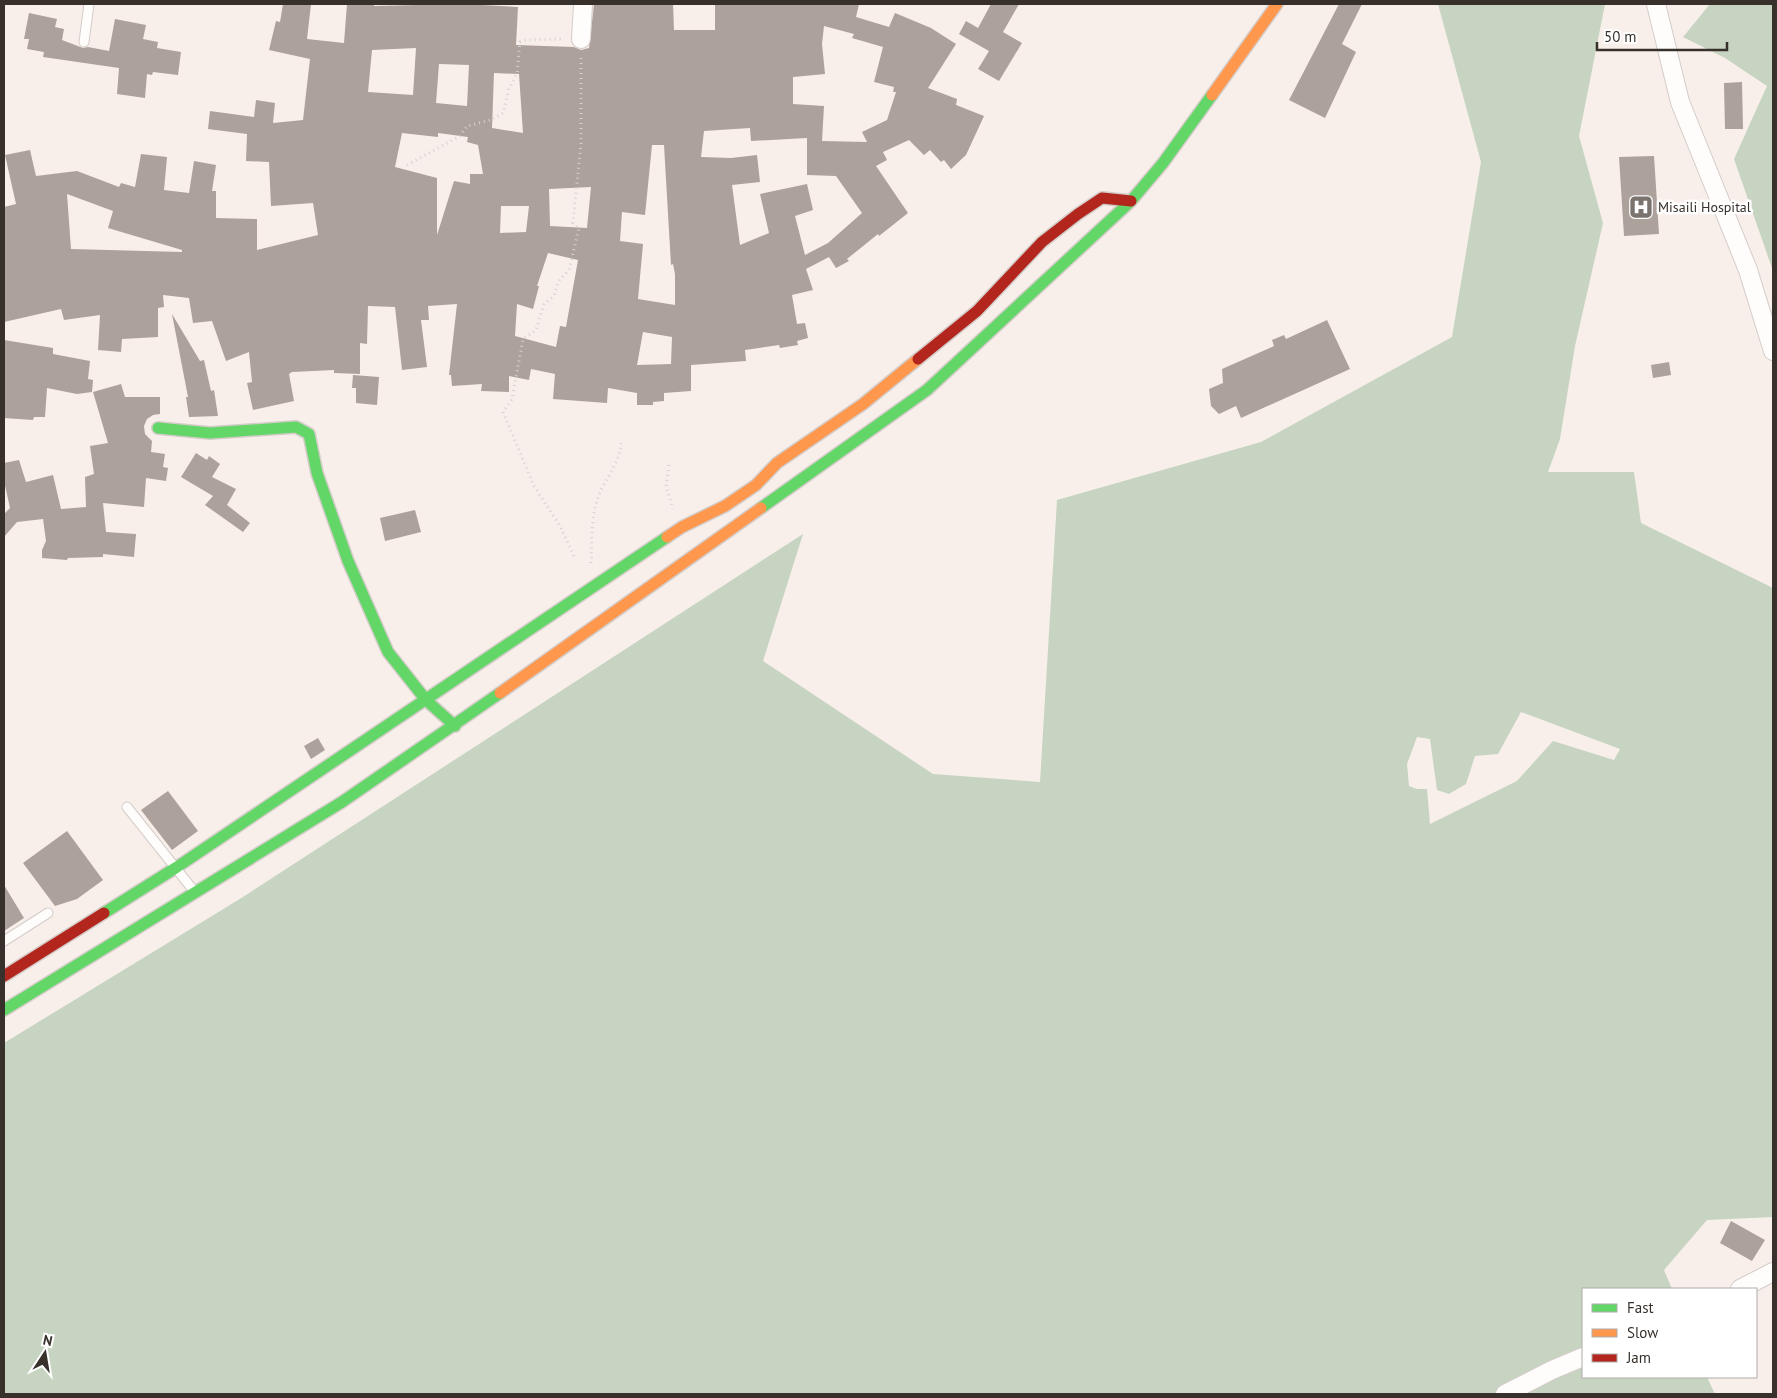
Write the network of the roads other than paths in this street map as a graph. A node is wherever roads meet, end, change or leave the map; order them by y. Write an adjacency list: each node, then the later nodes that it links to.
1 (89, 4): 6 (lane)
2 (583, 4): 5 (street)
3 (1277, 4): 7 (street)
4 (1656, 4): 8 (street)
5 (581, 39)
6 (84, 42)
7 (1131, 201): 10 (street); 11 (street)
8 (1773, 351)
9 (158, 428): 10 (street)
10 (426, 700): 11 (street); 13 (street)
11 (455, 726): 14 (street)
12 (127, 807): 13 (lane)
13 (176, 867): 14 (lane); 17 (street)
14 (195, 893): 18 (street)
15 (48, 913): 16 (lane)
16 (4, 941)
17 (4, 976)
18 (4, 1010)
19 (1773, 1272): 20 (street)
20 (1742, 1288)
21 (1582, 1357): 22 (street)
22 (1505, 1394)

